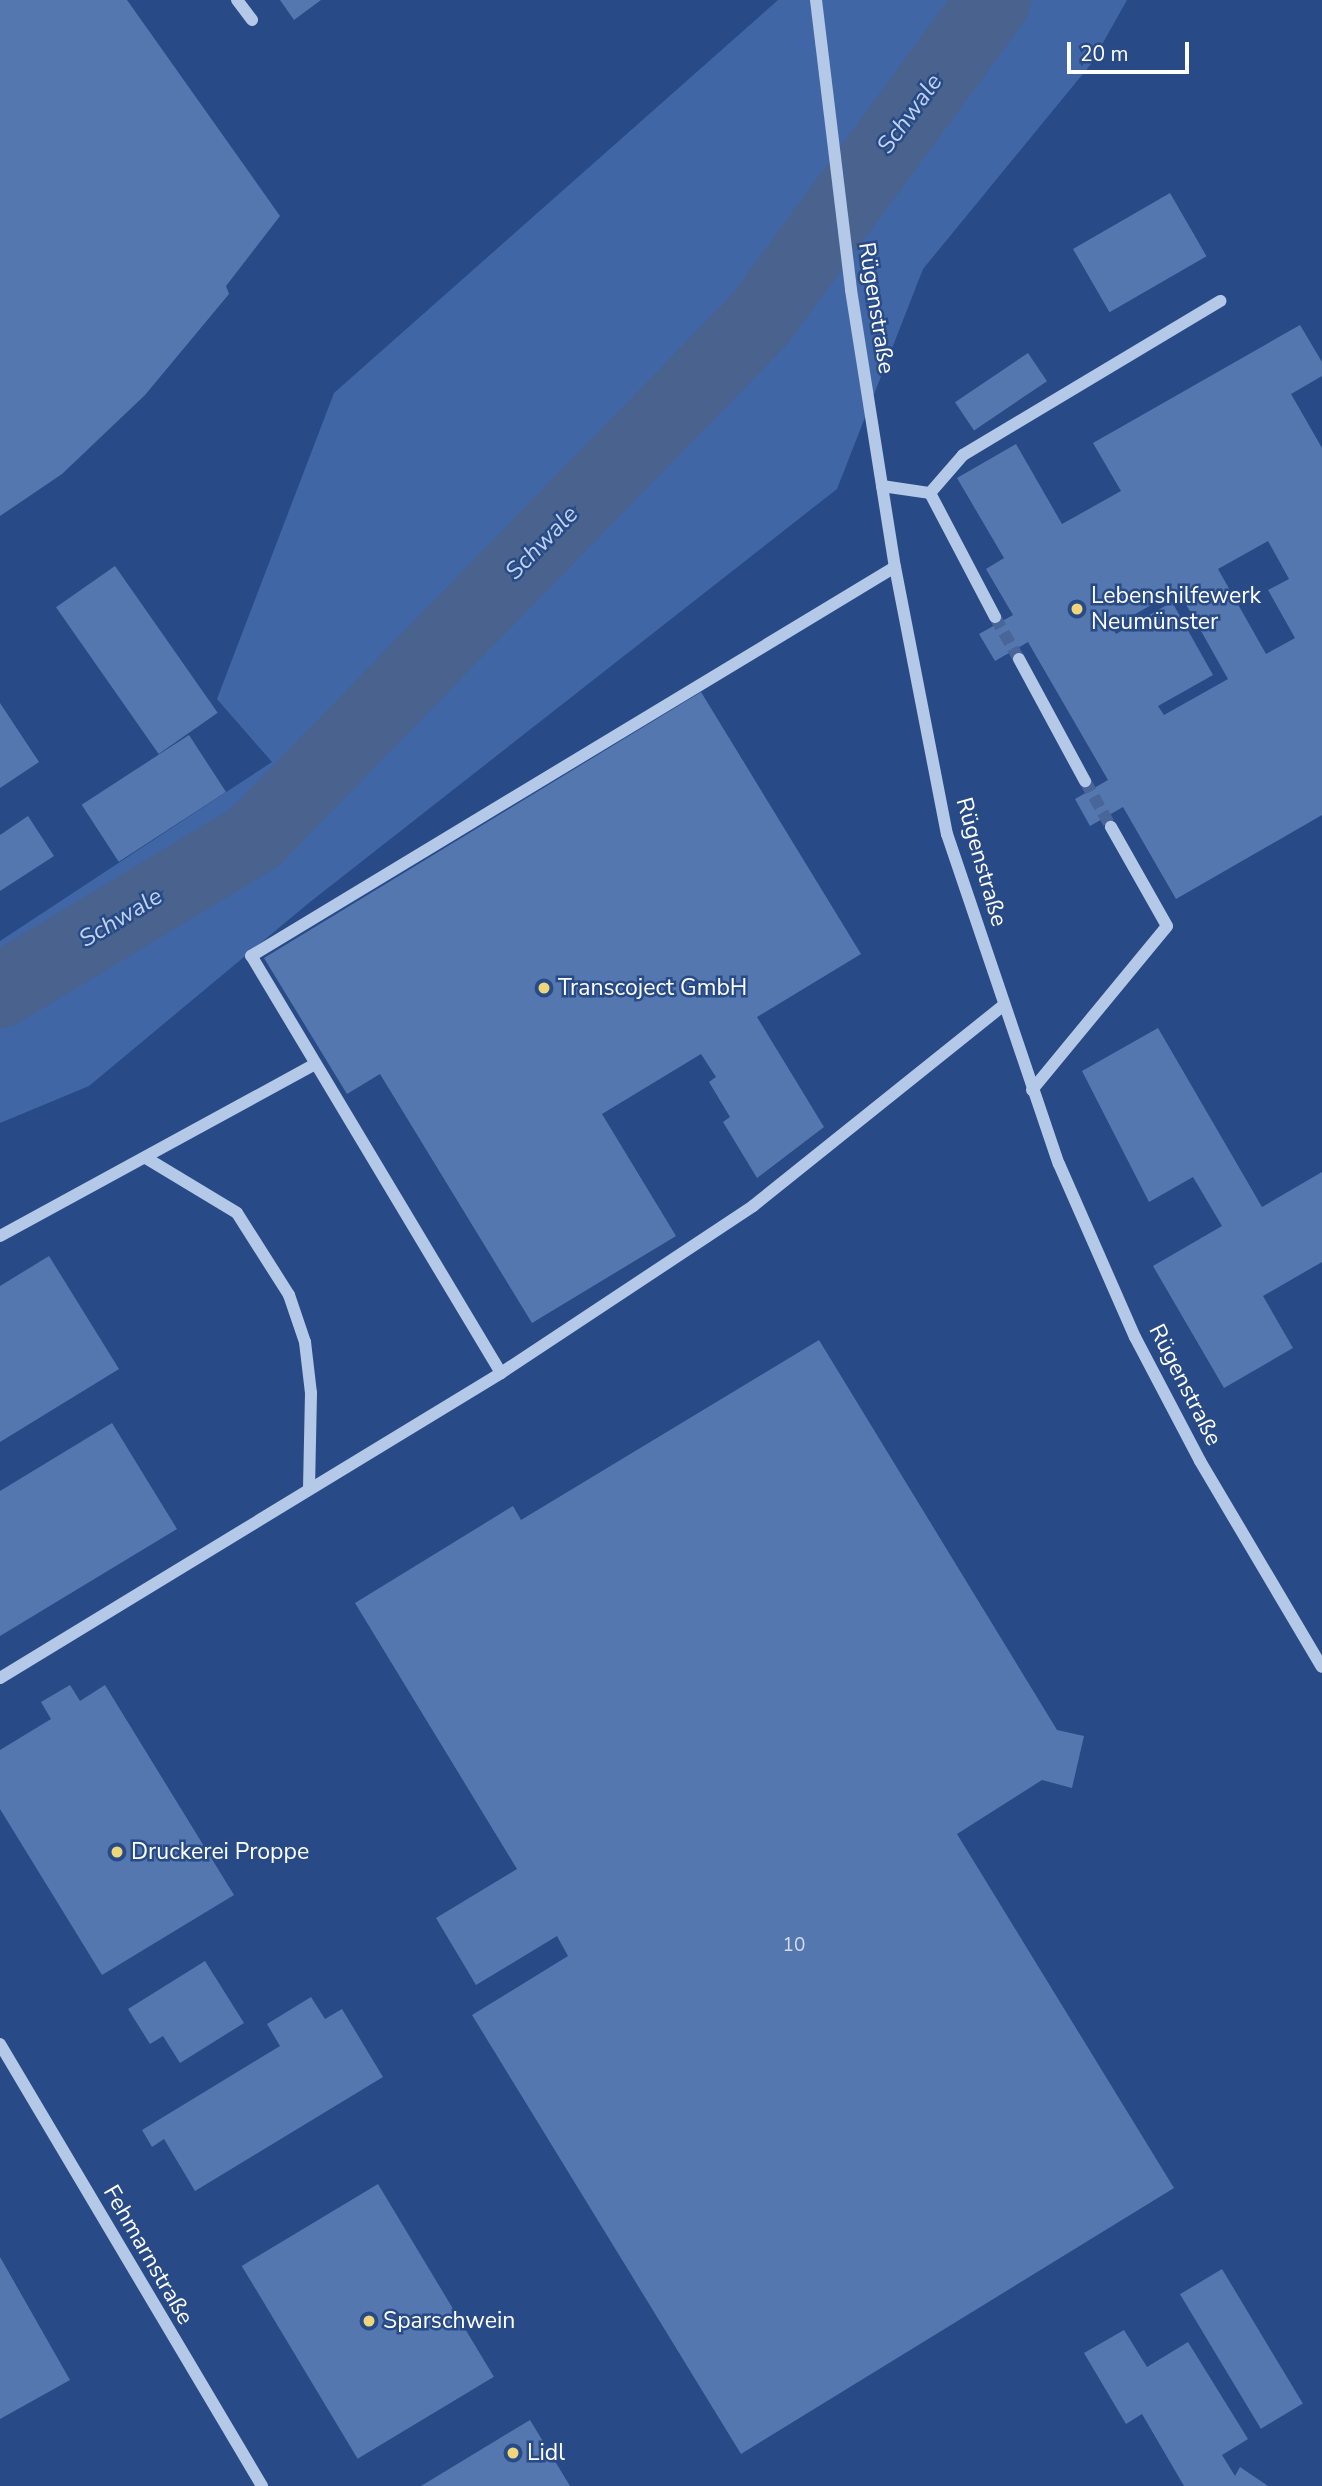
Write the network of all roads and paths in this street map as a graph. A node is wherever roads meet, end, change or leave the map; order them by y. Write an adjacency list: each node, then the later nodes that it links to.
1 (237, 0): 3 (street)
2 (816, 0): 5 (street, Rügenstraße)
3 (252, 20)
4 (1220, 301): 6 (street)
5 (882, 486): 6 (street); 7 (street, Rügenstraße)
6 (930, 493): 8 (street)
7 (895, 567): 12 (street, Rügenstraße); 13 (street)
8 (995, 617)
9 (1019, 659): 10 (street)
10 (1085, 781)
11 (1111, 827): 14 (street)
12 (1003, 1006): 14 (street, Rügenstraße); 17 (street)
13 (313, 1065): 15 (street); 17 (street)
14 (1032, 1090): 19 (street, Rügenstraße)
15 (146, 1158): 16 (street); 18 (street)
16 (0, 1237)
17 (502, 1373): 18 (street)
18 (309, 1489): 20 (street)
19 (1322, 1667)
20 (0, 1678)
21 (0, 2044): 22 (street, Fehmarnstraße)
22 (262, 2486)

